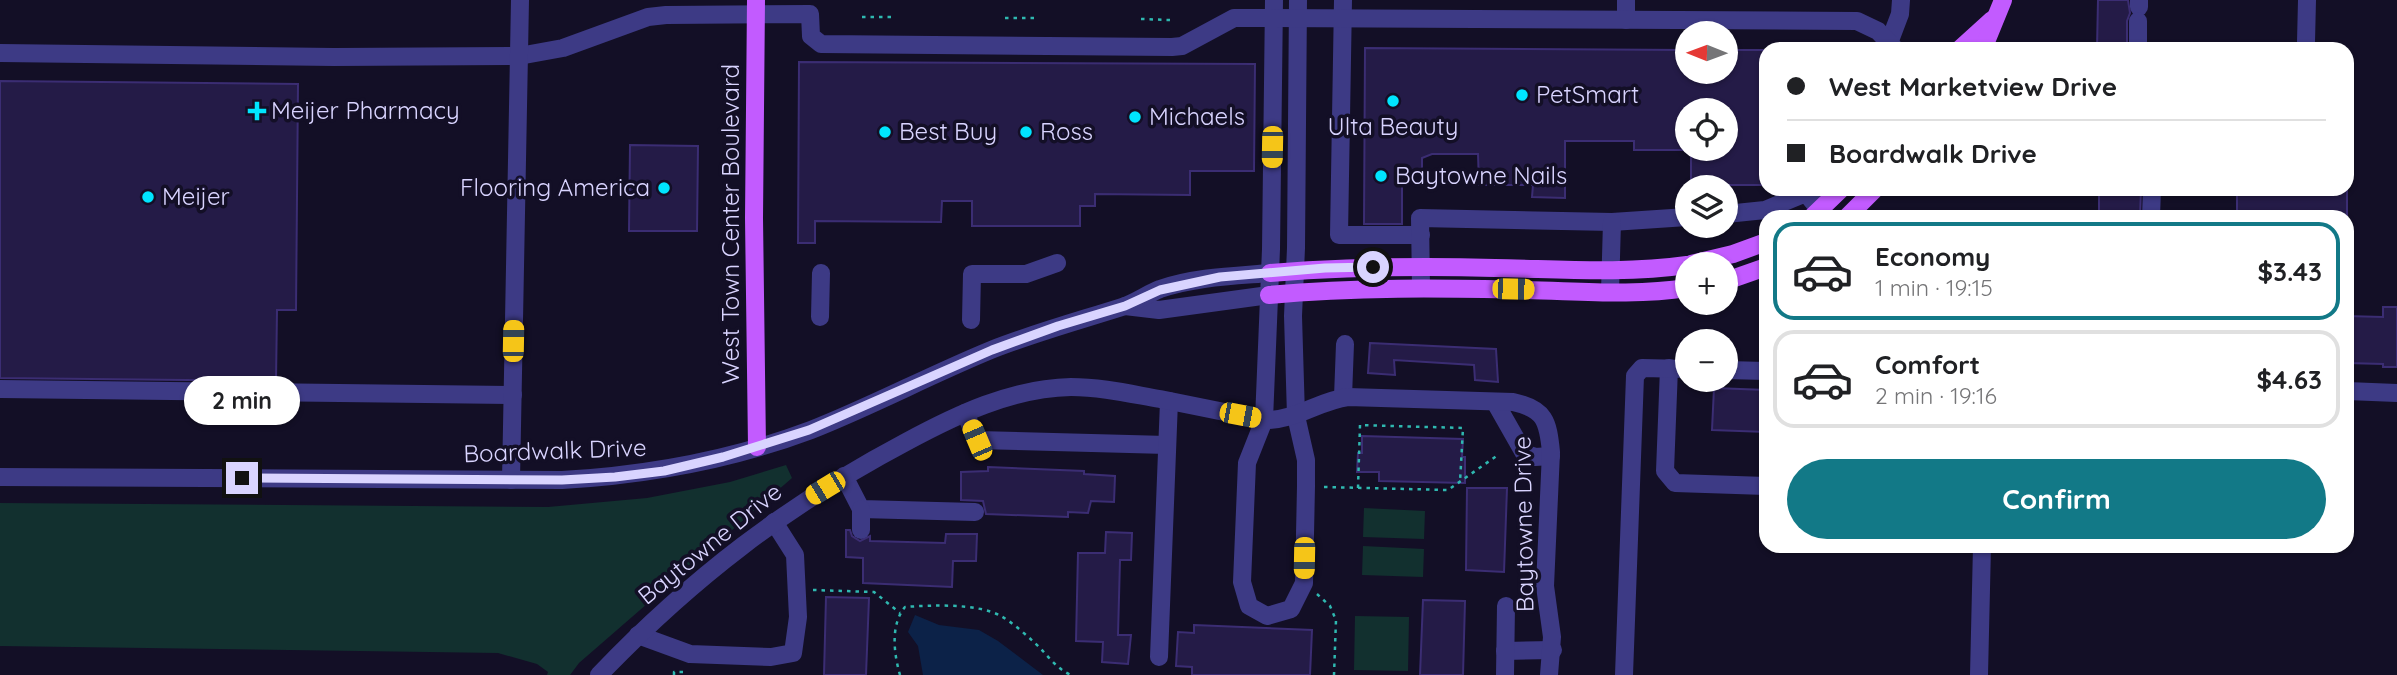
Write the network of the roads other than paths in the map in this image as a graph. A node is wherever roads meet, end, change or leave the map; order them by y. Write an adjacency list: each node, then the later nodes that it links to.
1 (520, 0): 20 (street)
2 (1343, 0): 11 (street)
3 (1626, 0): 12 (street)
4 (1900, 0): 15 (street)
5 (2306, 0): 13 (street)
6 (756, 7): 8 (street); 20 (street); 69 (main road, West Town Center Boulevard)
7 (2000, 7): 16 (main road); 17 (main road)
8 (1274, 9): 9 (street); 21 (street)
9 (1298, 9): 11 (street); 22 (street)
10 (2139, 9): 18 (street)
11 (1343, 18): 12 (street); 33 (street)
12 (1626, 20): 14 (street)
13 (2306, 41)
14 (1888, 42)
15 (1893, 42)
16 (1967, 42)
17 (1986, 42)
18 (2138, 42)
19 (0, 53): 20 (street)
20 (519, 56): 61 (street)
21 (1272, 121): 22 (street); 43 (street)
22 (1297, 121): 40 (street)
23 (1799, 196): 26 (street)
24 (1835, 196): 27 (main road)
25 (1868, 196): 28 (main road)
26 (1765, 210)
27 (1823, 210)
28 (1854, 210)
29 (1759, 211): 30 (street)
30 (1738, 213)
31 (1675, 218): 32 (street)
32 (1612, 222): 33 (street); 41 (street)
33 (1421, 235): 37 (street)
34 (1759, 245): 35 (main road)
35 (1738, 252)
36 (1057, 263): 52 (street)
37 (1422, 266): 40 (main road); 41 (main road); 45 (street)
38 (1675, 266): 41 (main road)
39 (1759, 269): 44 (main road)
40 (1296, 271): 43 (main road); 47 (street)
41 (1611, 271): 48 (street)
42 (821, 273): 51 (street)
43 (1270, 273): 49 (street); 50 (street, Boardwalk Drive)
44 (1738, 277)
45 (1421, 287): 47 (main road); 48 (main road)
46 (1675, 290): 48 (main road)
47 (1296, 292): 49 (main road); 66 (street)
48 (1610, 292)
49 (1269, 295): 50 (street, Boardwalk Drive); 67 (street)
50 (1125, 306): 69 (street, Boardwalk Drive)
51 (820, 317)
52 (971, 320)
53 (1345, 344): 62 (street)
54 (1675, 369): 88 (street)
55 (1738, 370): 56 (street)
56 (1759, 370)
57 (0, 389): 61 (street)
58 (2354, 391): 60 (street)
59 (1675, 392): 74 (street)
60 (2397, 393)
61 (513, 395): 73 (street)
62 (1343, 397): 64 (street, Baytowne Drive); 66 (street, Baytowne Drive)
63 (1169, 401): 65 (street, Baytowne Drive); 67 (street, Baytowne Drive); 68 (street)
64 (1495, 402): 70 (street); 70 (street, Baytowne Drive)
65 (965, 413): 68 (street); 72 (street, Baytowne Drive)
66 (1296, 416): 67 (street, Baytowne Drive); 67 (street)
67 (1264, 420)
68 (1167, 445): 84 (street)
69 (757, 447): 73 (street, Boardwalk Drive)
70 (1550, 456): 82 (street, Baytowne Drive)
71 (0, 477): 73 (street, Boardwalk Drive)
72 (844, 477): 75 (street); 77 (street, Baytowne Drive)
73 (510, 480)
74 (1759, 486)
75 (861, 509): 76 (street); 78 (street)
76 (975, 512)
77 (774, 522): 81 (street, Baytowne Drive); 81 (street)
78 (861, 530)
79 (1982, 553): 89 (street)
80 (1506, 606): 83 (street)
81 (638, 635): 85 (street, Baytowne Drive)
82 (1553, 650): 83 (street); 87 (street, Baytowne Drive)
83 (1505, 651): 86 (street)
84 (1159, 657)
85 (599, 675)
86 (1505, 675)
87 (1549, 675)
88 (1624, 675)
89 (1979, 675)

